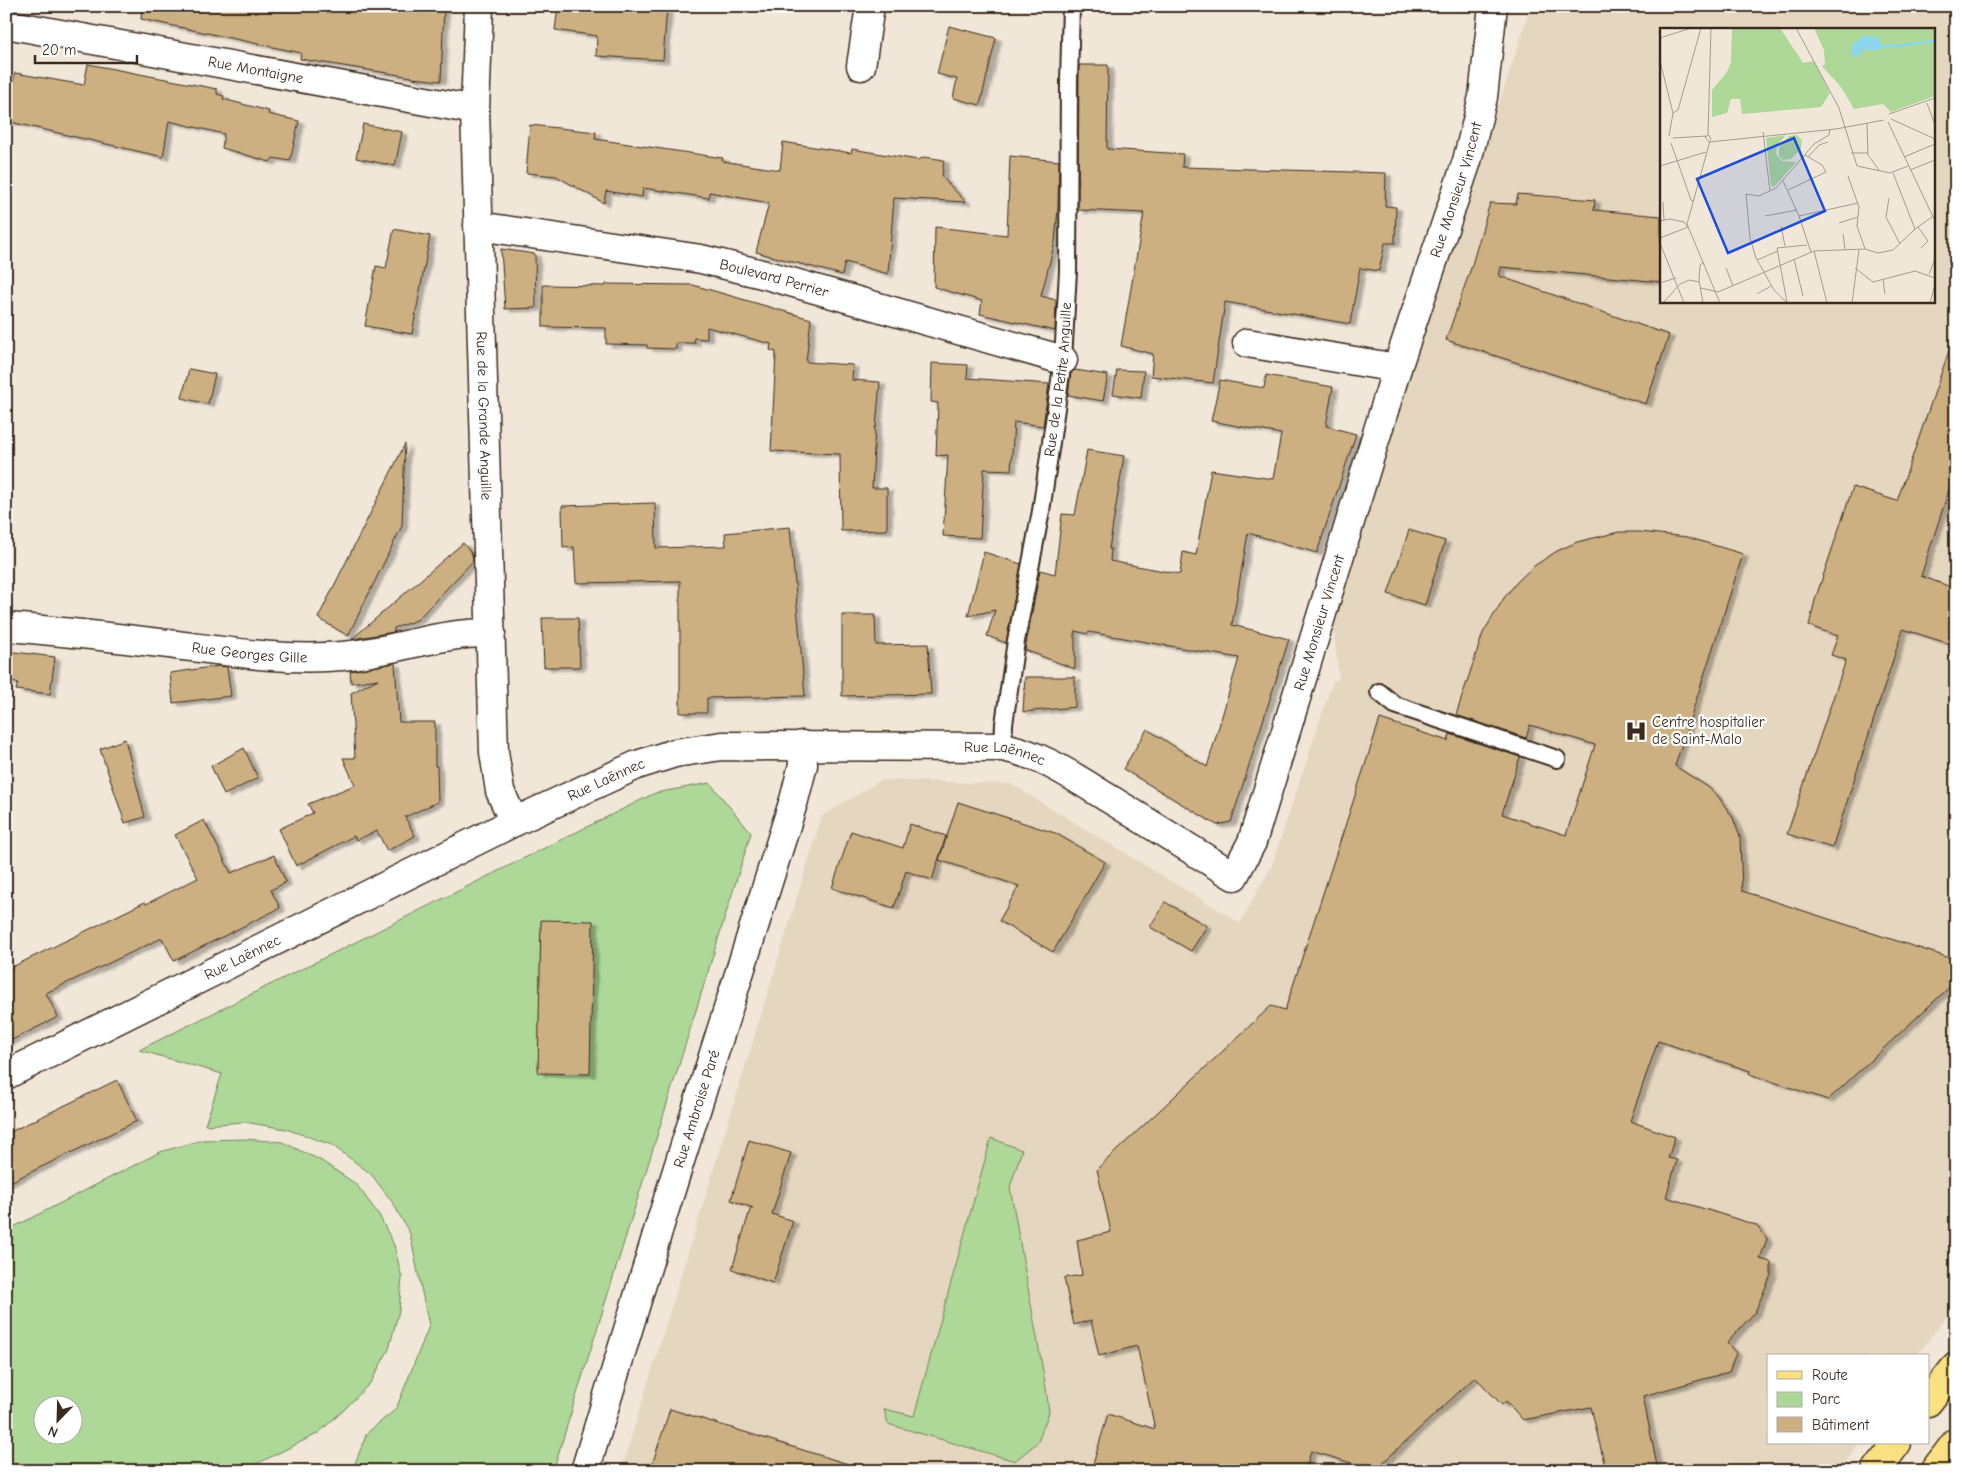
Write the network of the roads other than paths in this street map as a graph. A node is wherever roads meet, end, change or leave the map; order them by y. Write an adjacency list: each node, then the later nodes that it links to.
1 (479, 6): 7 (street, Rue de la Grande Anguille)
2 (870, 6): 6 (street)
3 (1071, 6): 10 (lane, Rue de la Petite Anguille)
4 (1493, 6): 11 (street, Rue Monsieur Vincent)
5 (6, 24): 7 (street, Rue Montaigne)
6 (861, 66)
7 (475, 110): 8 (street, Rue de la Grande Anguille)
8 (478, 226): 10 (street, Boulevard Perrier); 13 (street, Rue de la Grande Anguille)
9 (1247, 343): 11 (street)
10 (1063, 360): 16 (lane, Rue de la Petite Anguille)
11 (1397, 368): 19 (street, Rue Monsieur Vincent)
12 (6, 627): 13 (street, Rue Georges Gille)
13 (491, 633): 18 (street, Rue de la Grande Anguille)
14 (1379, 692): 17 (lane)
15 (802, 745): 16 (street, Rue Laënnec); 18 (street, Rue Laënnec); 25 (street, Rue Ambroise Paré)
16 (1003, 747): 19 (street, Rue Laënnec)
17 (1557, 759)
18 (514, 822): 20 (street, Rue Laënnec)
19 (1234, 876)
20 (6, 1075)
21 (1956, 1366): 22 (main road)
22 (1930, 1399)
23 (1956, 1442): 27 (main road)
24 (1896, 1444): 26 (main road)
25 (585, 1471)
26 (1876, 1471)
27 (1934, 1471)

